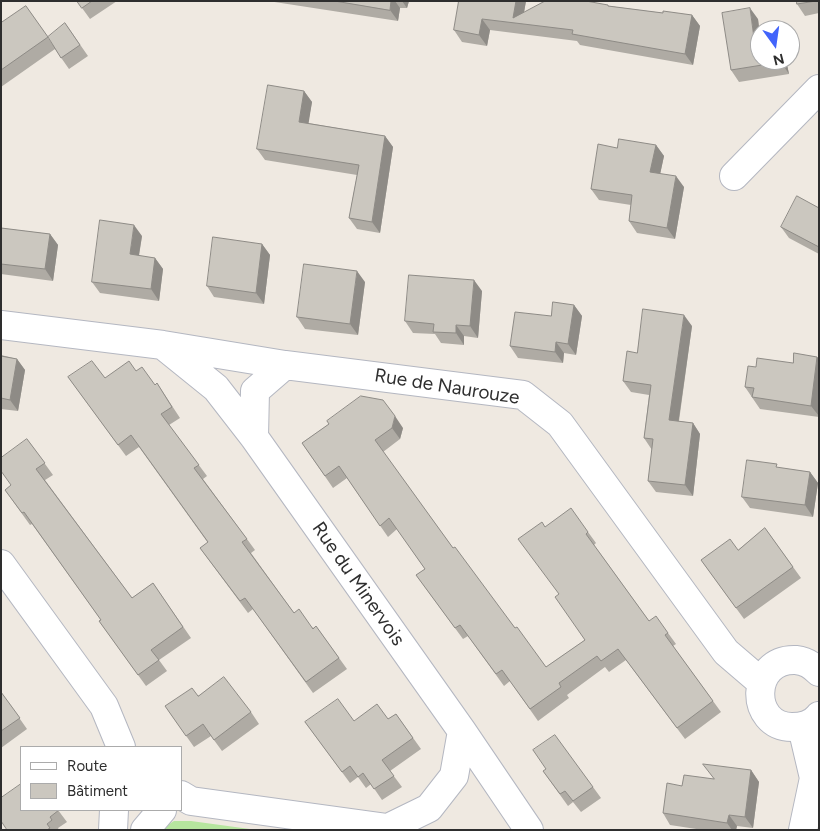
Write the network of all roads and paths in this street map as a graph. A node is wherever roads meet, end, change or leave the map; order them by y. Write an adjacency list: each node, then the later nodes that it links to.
1 (819, 89): 2 (street)
2 (734, 176)
3 (1, 324): 4 (street, Rue de Naurouze)
4 (163, 345): 5 (street, Rue de Naurouze); 6 (street, Rue du Minervois)
5 (285, 364): 6 (street); 9 (street, Rue de Naurouze)
6 (254, 437): 11 (street, Rue du Minervois)
7 (1, 564): 12 (street)
8 (817, 664): 9 (street)
9 (761, 682): 10 (street)
10 (810, 721): 20 (street)
11 (462, 731): 16 (street); 19 (street, Rue du Minervois)
12 (121, 746)
13 (182, 796): 16 (street)
14 (114, 811): 17 (street)
15 (161, 811): 18 (street)
16 (395, 829)
17 (113, 830)
18 (145, 830)
19 (530, 830)
20 (803, 830)

